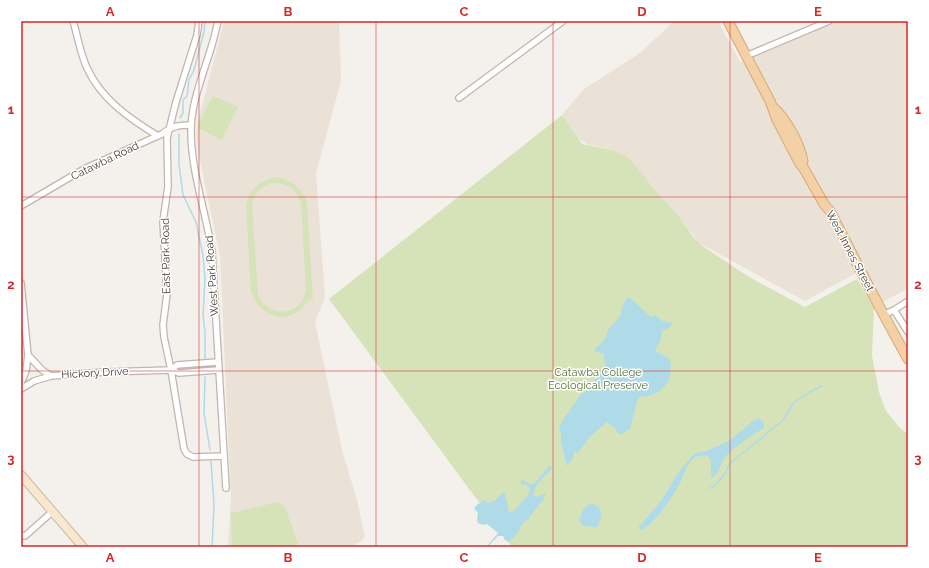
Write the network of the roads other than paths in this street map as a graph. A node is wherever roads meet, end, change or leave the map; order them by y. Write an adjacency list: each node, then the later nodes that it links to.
1 (73, 21): 11 (street)
2 (199, 21): 10 (street, East Park Road)
3 (218, 21): 9 (street, West Park Road)
4 (563, 21): 8 (street)
5 (728, 21): 7 (main road, West Innes Street)
6 (826, 22): 7 (street)
7 (746, 56): 16 (main road, West Innes Street)
8 (459, 98)
9 (191, 125): 10 (street, Catawba Road); 20 (street, West Park Road)
10 (169, 129): 11 (street, Catawba Road); 21 (street, East Park Road)
11 (158, 136): 12 (street, Catawba Road)
12 (21, 206)
13 (21, 283): 18 (street)
14 (908, 301): 15 (street)
15 (894, 310): 16 (street); 17 (street)
16 (883, 315): 19 (main road, West Innes Street)
17 (908, 332)
18 (28, 355): 23 (street); 24 (street)
19 (908, 359)
20 (218, 362): 21 (street, Hickory Drive); 22 (street, West Park Road)
21 (172, 370): 22 (street, Hickory Drive); 23 (street, Hickory Drive); 26 (street, East Park Road)
22 (218, 370): 26 (street, West Park Road)
23 (51, 376): 25 (street, Hickory Drive)
24 (21, 383)
25 (21, 389)
26 (224, 456): 28 (street, West Park Road)
27 (21, 475): 29 (street)
28 (226, 488)
29 (52, 512): 30 (street); 31 (street)
30 (21, 536)
31 (83, 547)

